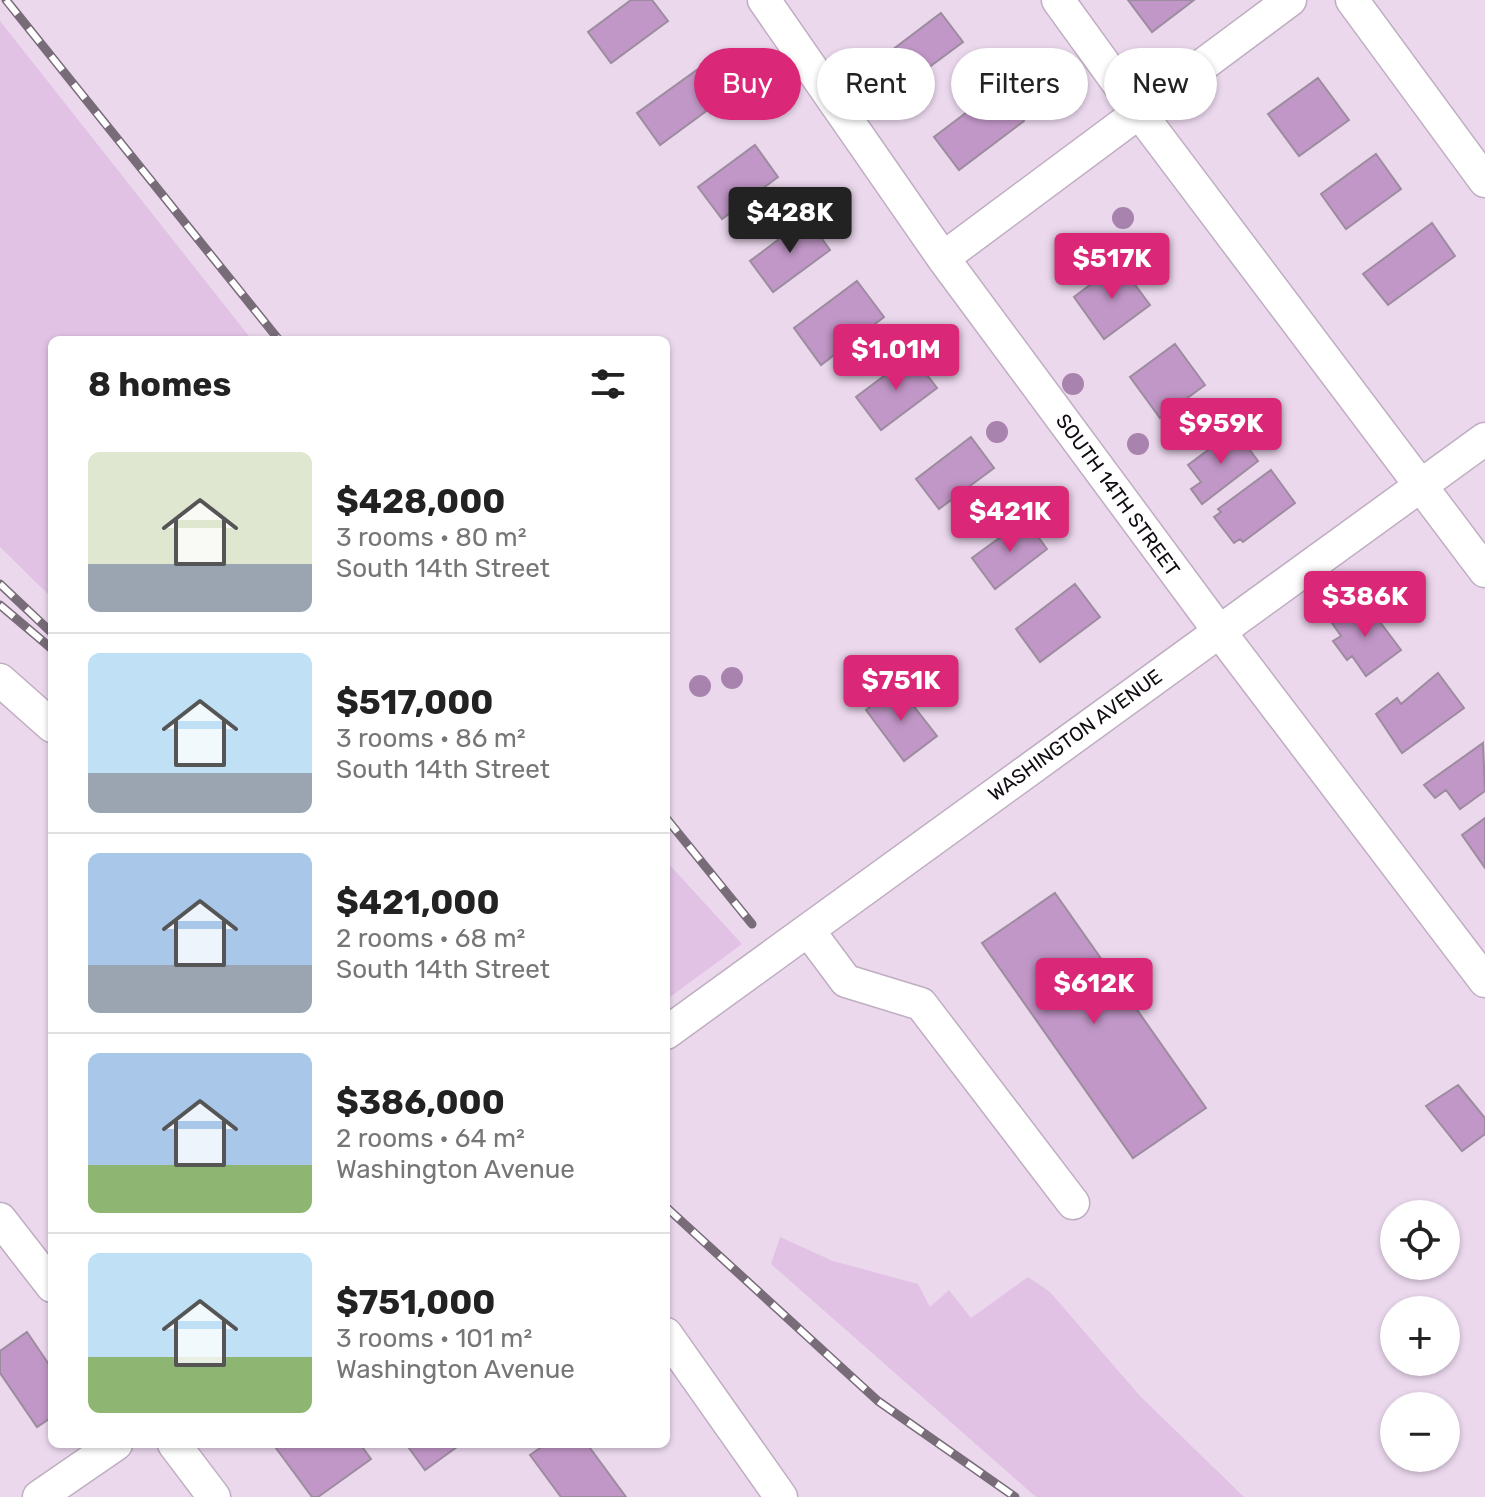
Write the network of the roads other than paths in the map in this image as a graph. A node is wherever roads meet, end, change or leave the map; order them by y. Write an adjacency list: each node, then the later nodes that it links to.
1 (764, 0): 10 (street, SOUTH 14TH STREET)
2 (1058, 0): 6 (street)
3 (1290, 0): 5 (street)
4 (1352, 0): 9 (street)
5 (1217, 54)
6 (1104, 64)
7 (1128, 120): 10 (street)
8 (1145, 120): 12 (street)
9 (1485, 181)
10 (943, 258): 14 (street, SOUTH 14TH STREET)
11 (1485, 439): 12 (street, WASHINGTON AVENUE)
12 (1421, 485): 13 (street); 14 (street, WASHINGTON AVENUE)
13 (1485, 571)
14 (1219, 631): 17 (street, WASHINGTON AVENUE); 18 (street, SOUTH 14TH STREET)
15 (0, 680): 16 (street)
16 (48, 722)
17 (808, 930): 19 (street, WASHINGTON AVENUE); 20 (street)
18 (1485, 981)
19 (670, 1030)
20 (1073, 1203)
21 (0, 1219): 22 (street)
22 (48, 1281)
23 (670, 1340): 28 (street)
24 (110, 1448): 26 (street)
25 (177, 1448): 27 (street)
26 (39, 1497)
27 (214, 1497)
28 (781, 1497)

